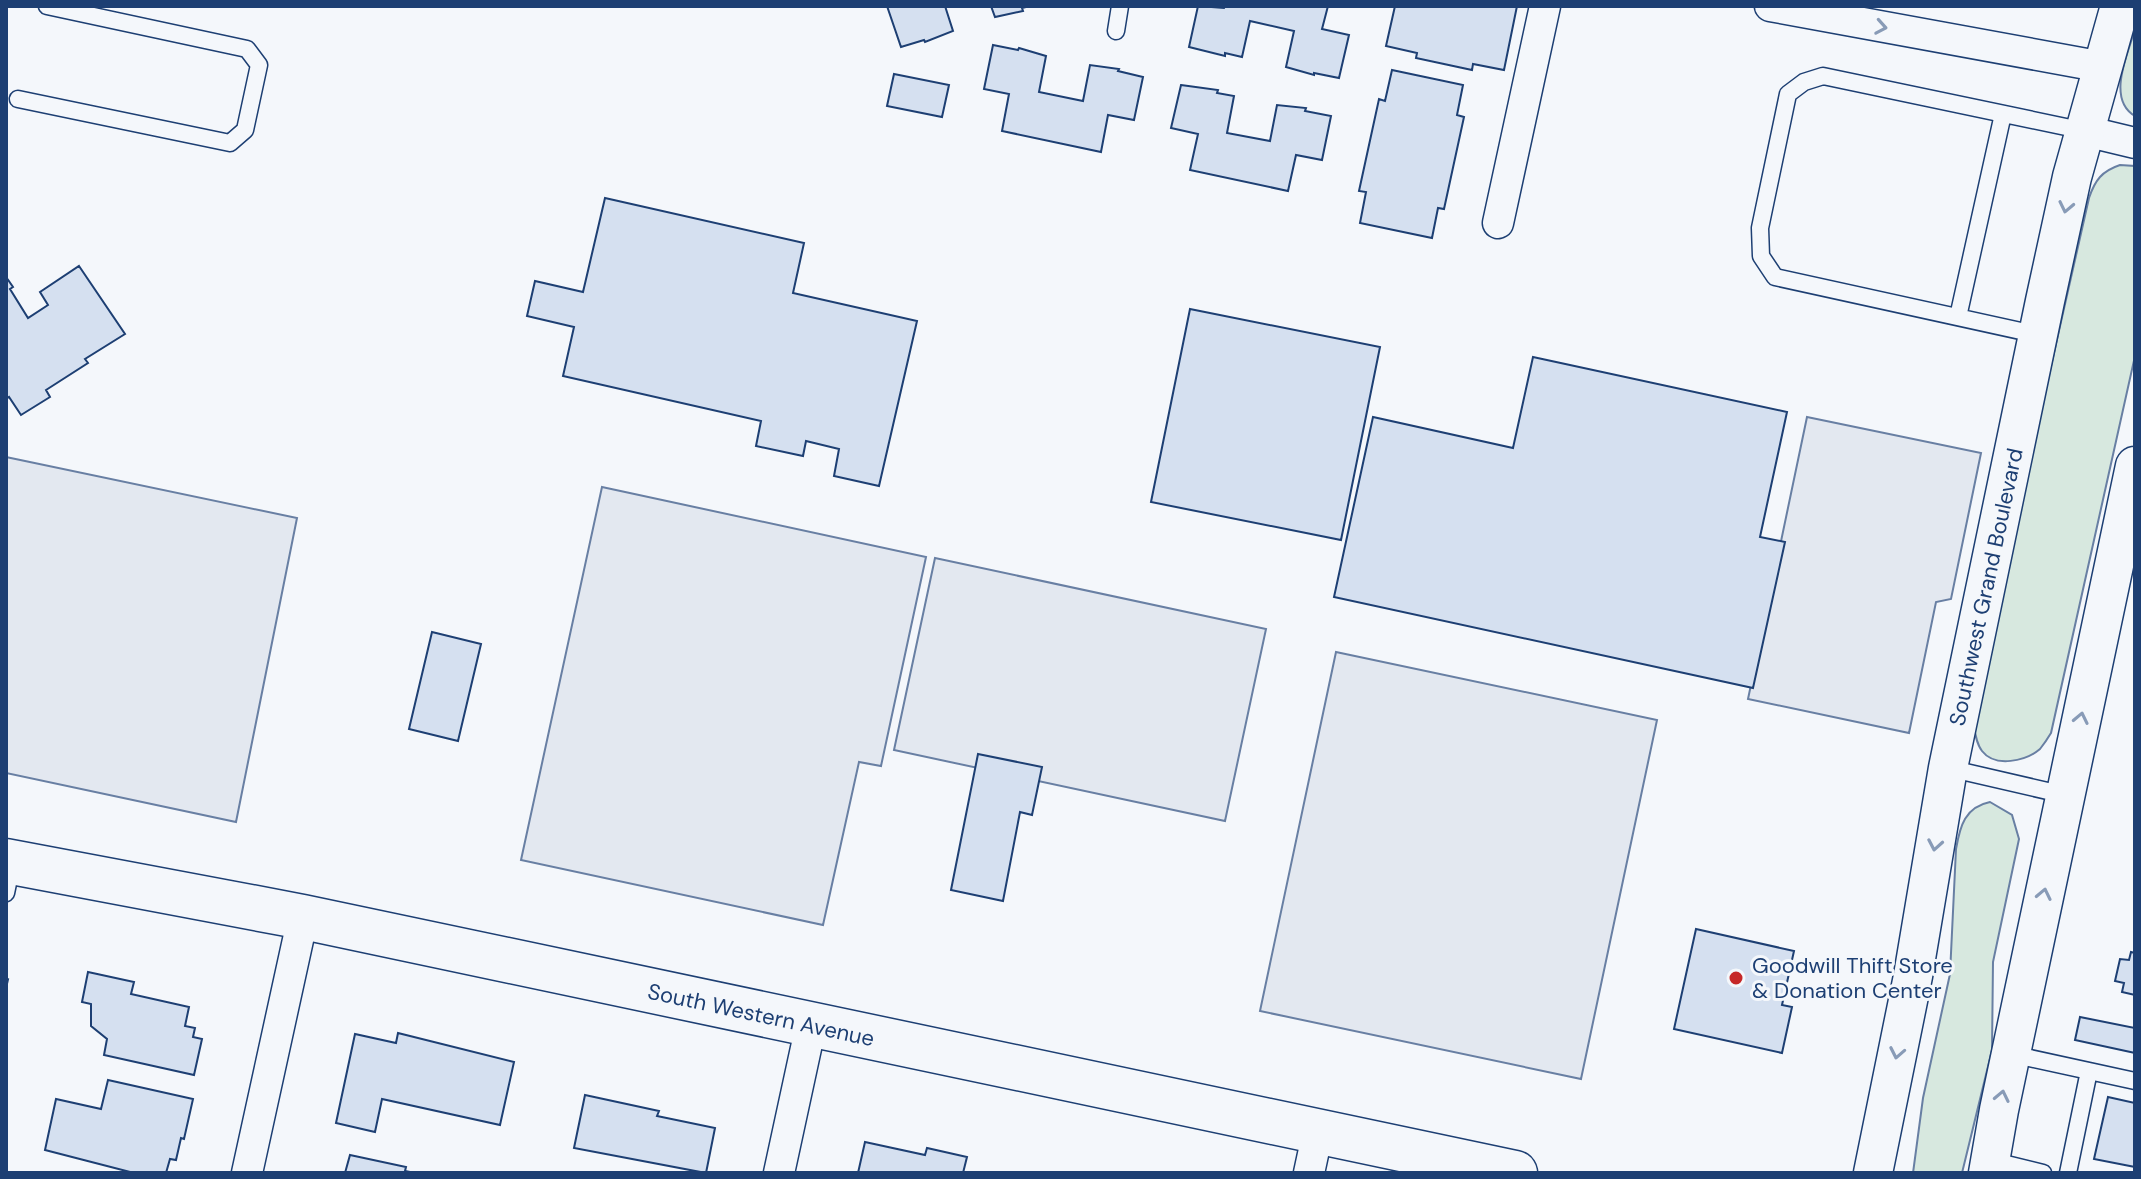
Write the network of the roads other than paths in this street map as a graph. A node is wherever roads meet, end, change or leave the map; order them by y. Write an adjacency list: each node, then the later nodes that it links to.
1 (47, 6): 8 (lane)
2 (1120, 6): 6 (lane)
3 (1545, 6): 12 (street)
4 (1770, 6): 7 (street, one-way to 7)
5 (2120, 6): 7 (street, Southwest Grand Boulevard)
6 (1116, 31)
7 (2103, 67): 10 (street, Southwest Grand Boulevard)
8 (18, 99)
9 (2003, 114): 10 (lane); 13 (lane); 13 (lane)
10 (2085, 131): 11 (street); 14 (street, Southwest Grand Boulevard, one-way to 14)
11 (2135, 143)
12 (1498, 223)
13 (1958, 317): 14 (lane)
14 (2039, 335): 16 (street, Southwest Grand Boulevard)
15 (2135, 466): 17 (street, one-way to 15)
16 (1948, 768): 17 (lane); 30 (street, Southwest Grand Boulevard, one-way to 30)
17 (2065, 795): 21 (street, one-way to 17)
18 (8, 872): 19 (main road, South Western Avenue)
19 (303, 917): 20 (main road, South Western Avenue); 26 (street)
20 (811, 1025): 24 (main road, South Western Avenue); 27 (street)
21 (2011, 1054): 22 (lane); 25 (street, one-way to 21)
22 (2089, 1071): 23 (lane); 32 (lane)
23 (2135, 1081)
24 (1318, 1131): 28 (street); 29 (main road, South Western Avenue)
25 (1989, 1167): 31 (lane)
26 (247, 1173)
27 (779, 1173)
28 (1309, 1173)
29 (1515, 1173)
30 (1873, 1173)
31 (2043, 1173)
32 (2068, 1173)

